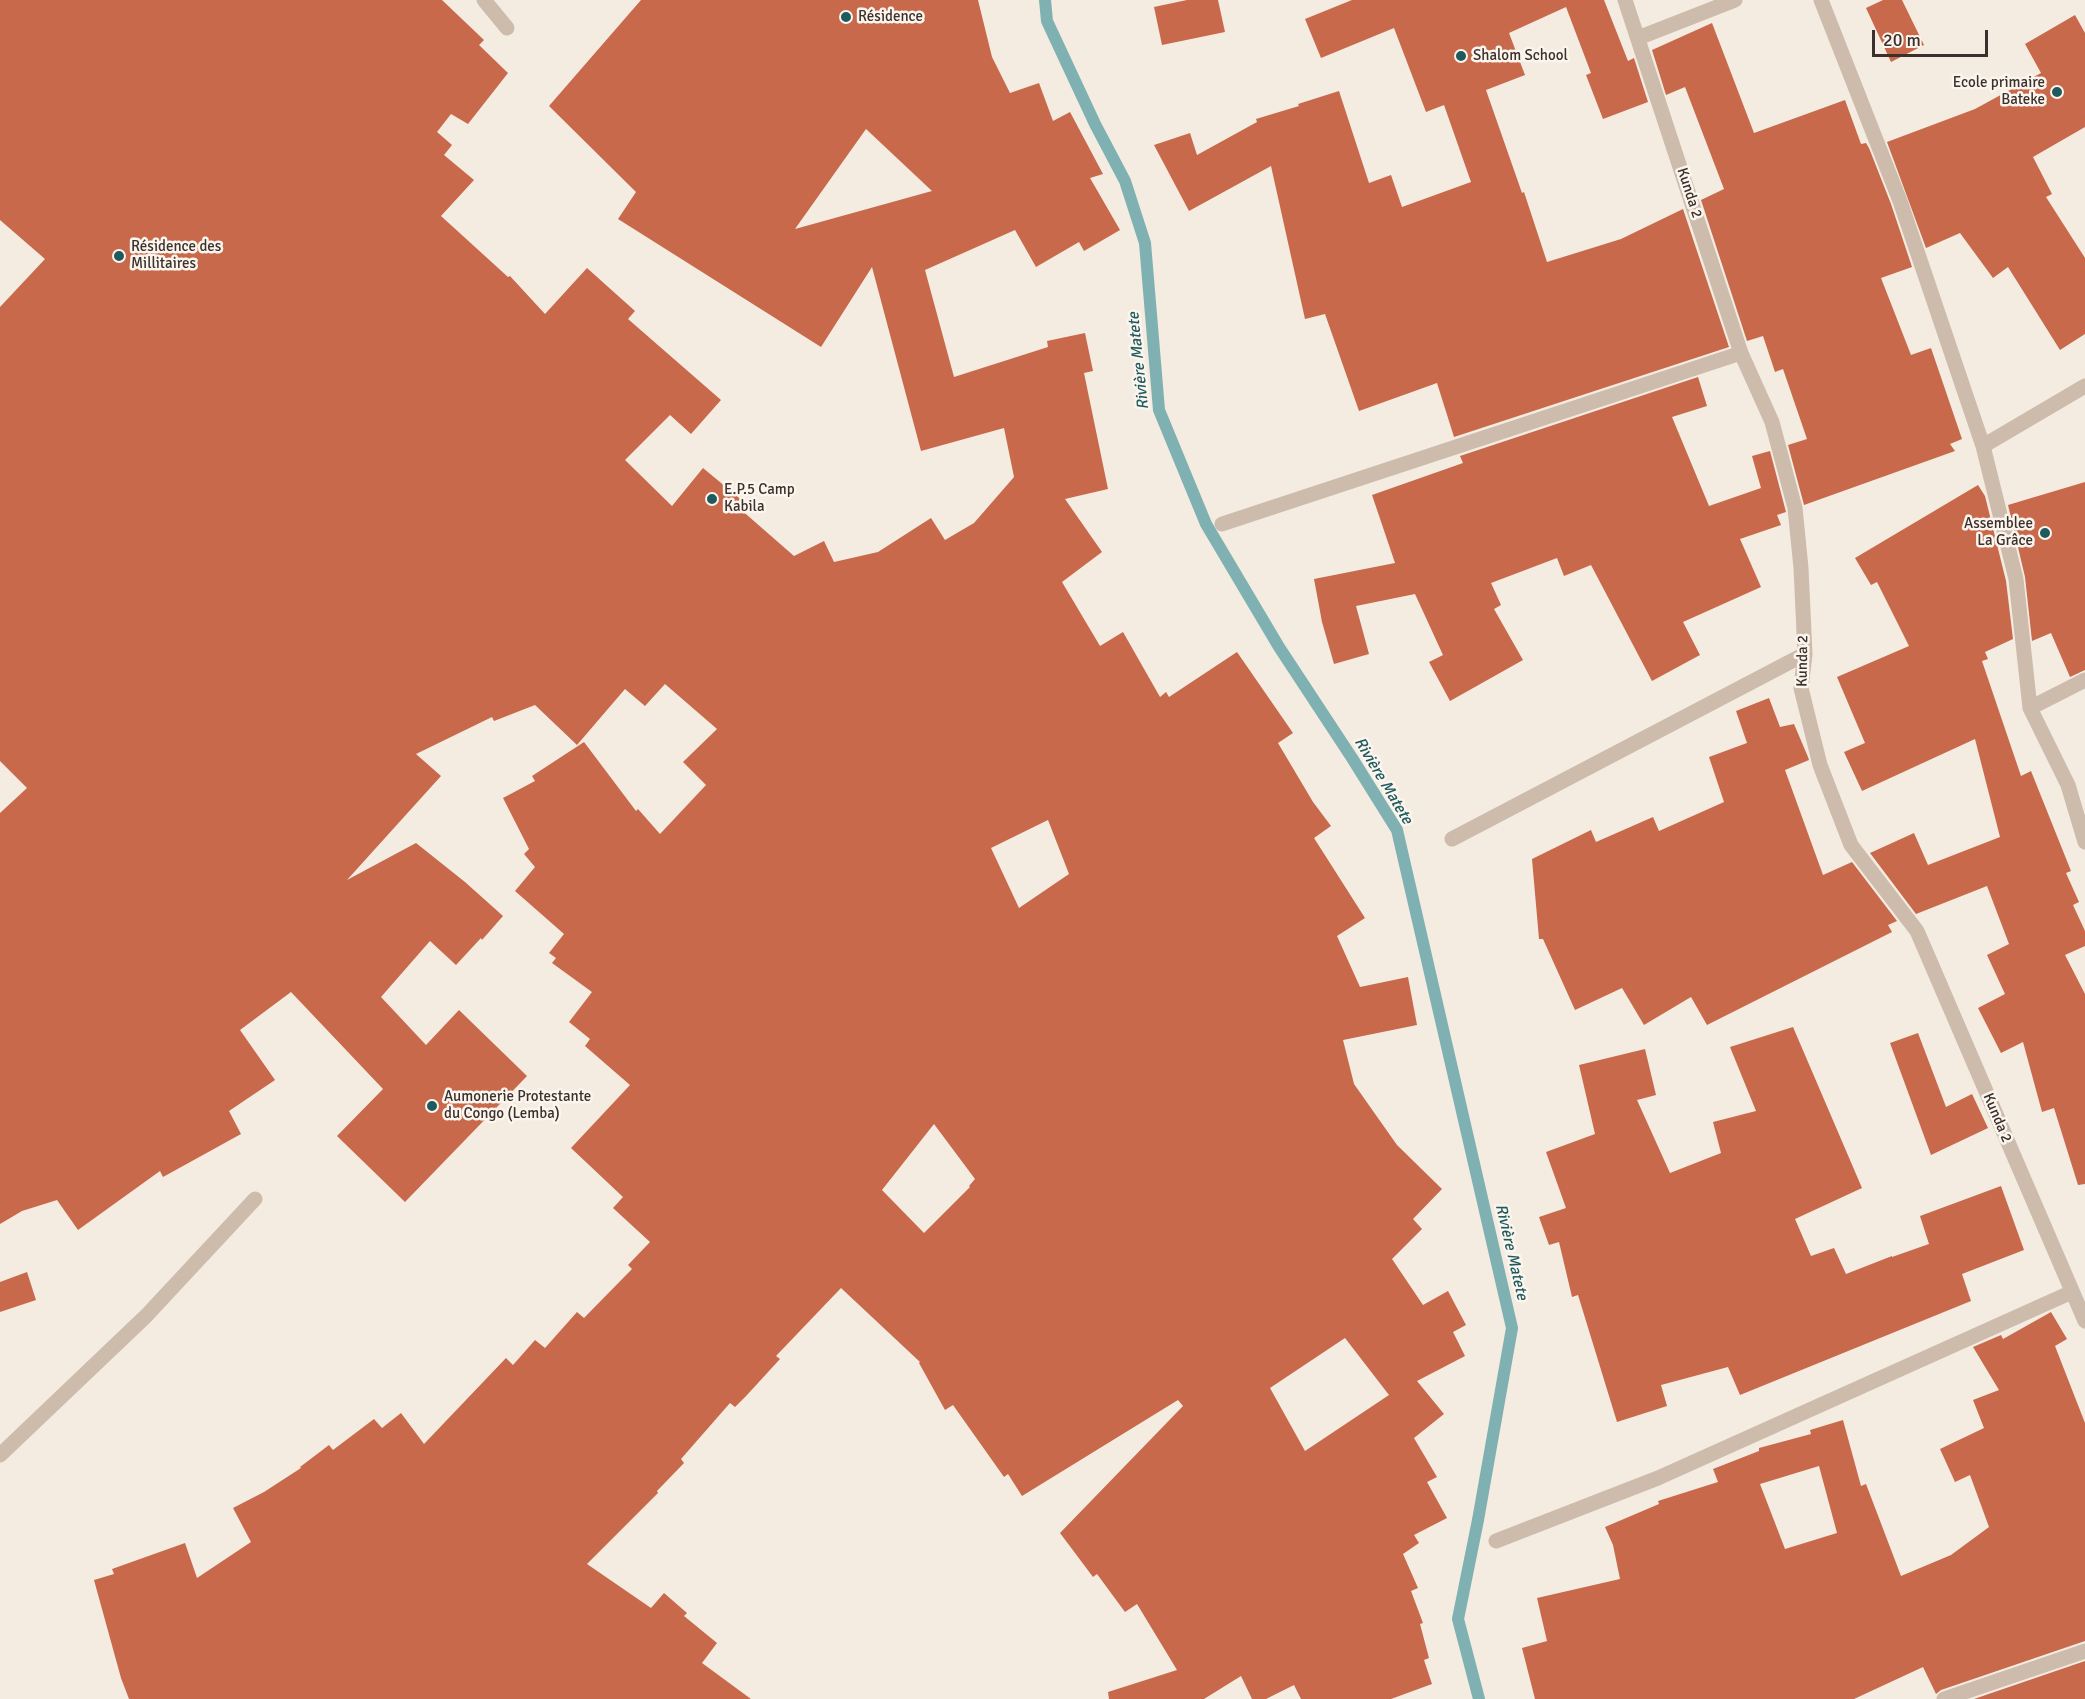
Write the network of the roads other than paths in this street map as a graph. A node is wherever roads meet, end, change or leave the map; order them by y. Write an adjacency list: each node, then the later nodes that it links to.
1 (484, 0): 5 (street)
2 (1624, 0): 6 (street, Kunda 2)
3 (1735, 0): 6 (street)
4 (1821, 0): 9 (street)
5 (507, 28)
6 (1638, 38): 7 (street, Kunda 2)
7 (1742, 353): 10 (street); 11 (street, Kunda 2)
8 (2085, 386): 9 (street)
9 (1983, 446): 13 (street)
10 (1222, 524)
11 (1805, 654): 14 (street); 17 (street, Kunda 2)
12 (2085, 680): 13 (street)
13 (2030, 708): 15 (street)
14 (1452, 839)
15 (2085, 842)
16 (255, 1199): 19 (street)
17 (2072, 1292): 18 (street, Kunda 2); 20 (street)
18 (2085, 1321)
19 (0, 1455)
20 (1496, 1541)
21 (2085, 1651): 22 (street)
22 (1944, 1699)

